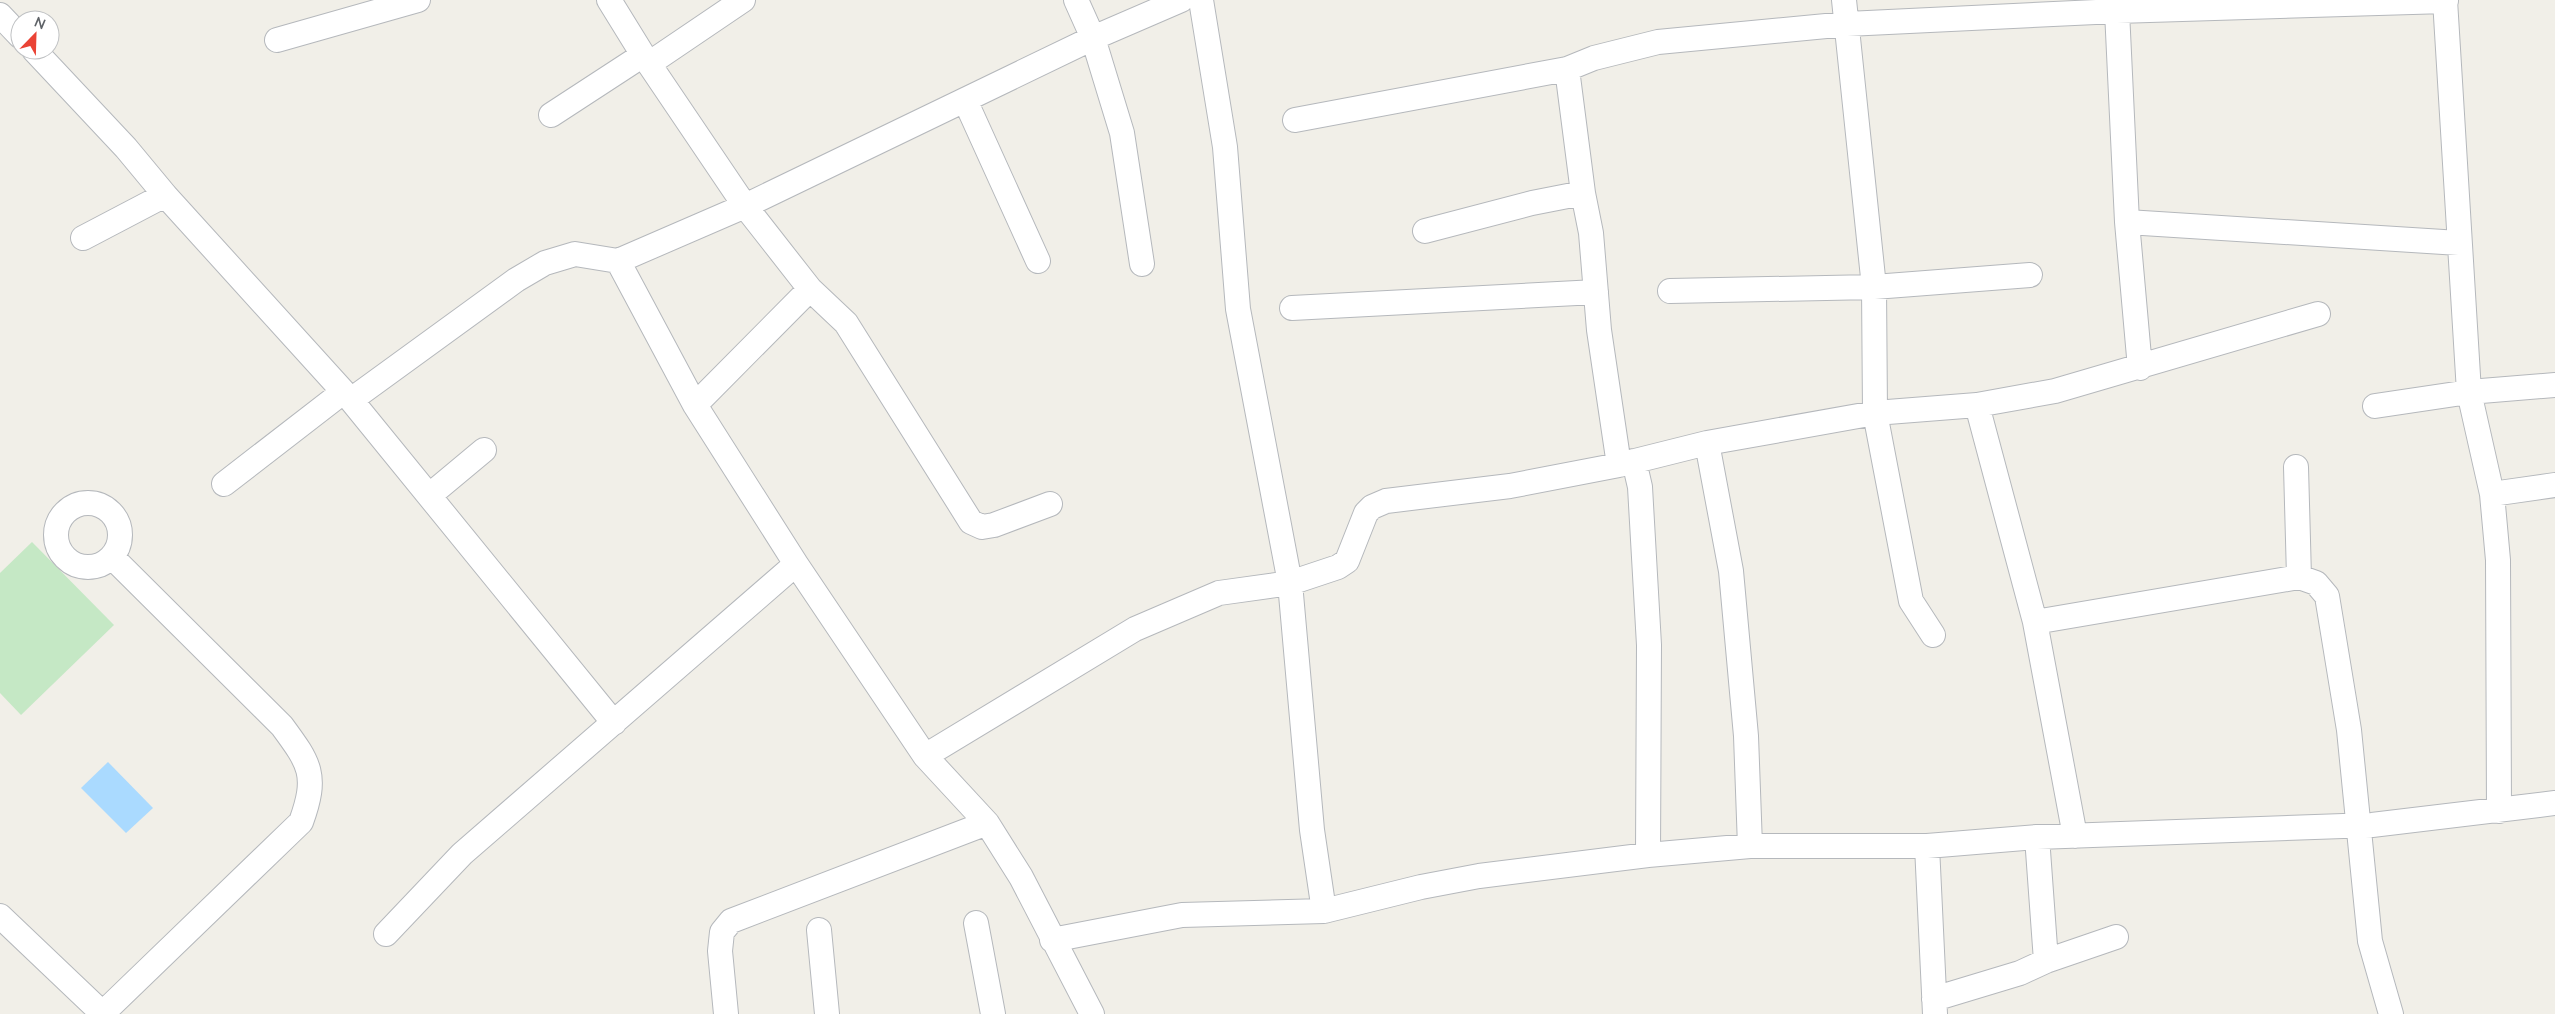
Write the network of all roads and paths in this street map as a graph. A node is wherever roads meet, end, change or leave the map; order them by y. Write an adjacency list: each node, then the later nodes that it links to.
1 (13, 0): 10 (street)
2 (418, 0): 16 (street)
3 (609, 0): 17 (street)
4 (743, 0): 17 (street)
5 (1076, 0): 15 (street)
6 (1181, 0): 15 (street)
7 (1202, 0): 60 (street)
8 (1844, 0): 13 (street)
9 (2446, 1): 11 (street); 29 (street)
10 (0, 8)
11 (2118, 11): 13 (street); 26 (street)
12 (0, 14): 14 (street)
13 (1847, 24): 19 (street); 34 (street)
14 (10, 25)
15 (1093, 38): 20 (street); 32 (street)
16 (277, 40)
17 (646, 59): 21 (street); 25 (street)
18 (43, 60): 24 (street)
19 (1567, 69): 22 (street); 23 (street)
20 (965, 100): 25 (street); 31 (street)
21 (551, 115)
22 (1295, 120)
23 (1583, 193): 27 (street); 37 (street)
24 (165, 195): 28 (street); 43 (street)
25 (745, 206): 30 (street); 35 (street)
26 (2127, 222): 29 (street); 40 (street)
27 (1425, 231)
28 (84, 238)
29 (2459, 243): 42 (street)
30 (618, 261): 43 (street); 44 (street)
31 (1038, 261)
32 (1142, 264)
33 (2030, 275): 34 (street)
34 (1874, 287): 36 (street); 47 (street)
35 (810, 289): 44 (street); 56 (street)
36 (1670, 291)
37 (1596, 292): 38 (street); 50 (street)
38 (1292, 308)
39 (2318, 314): 40 (street)
40 (2140, 368): 45 (street)
41 (2555, 385): 42 (street)
42 (2469, 392): 46 (street); 54 (street)
43 (347, 396): 52 (street); 55 (street)
44 (694, 405): 58 (street)
45 (1977, 405): 47 (street); 61 (street)
46 (2375, 406)
47 (1875, 413): 48 (street); 62 (street)
48 (1707, 443): 50 (street); 71 (street)
49 (484, 450): 55 (street)
50 (1627, 463): 60 (street); 73 (street)
51 (2296, 467): 59 (street)
52 (224, 484)
53 (2555, 485): 54 (street)
54 (2492, 494): 66 (street)
55 (430, 495): 63 (street)
56 (1050, 504)
57 (112, 557): 83 (street)
58 (796, 564): 63 (street); 64 (street)
59 (2299, 577): 61 (street); 68 (street)
60 (1290, 583): 64 (street); 74 (street)
61 (2035, 622): 69 (street)
62 (1933, 635)
63 (614, 723): 78 (street)
64 (925, 756): 67 (street)
65 (2555, 803): 66 (street)
66 (2499, 811): 68 (street)
67 (986, 823): 80 (street); 84 (street)
68 (2358, 826): 69 (street); 88 (street)
69 (2075, 836): 70 (street)
70 (2036, 837): 72 (street); 81 (street)
71 (1750, 846): 72 (street); 73 (street)
72 (1926, 846): 82 (street)
73 (1648, 855): 74 (street)
74 (1324, 911): 80 (street)
75 (0, 916): 83 (street)
76 (976, 923): 86 (street)
77 (819, 930): 85 (street)
78 (386, 934)
79 (2116, 937): 81 (street)
80 (1052, 940): 87 (street)
81 (2046, 960): 82 (street)
82 (1934, 1006)
83 (102, 1014)
84 (726, 1014)
85 (827, 1014)
86 (994, 1014)
87 (1092, 1014)
88 (2392, 1014)

